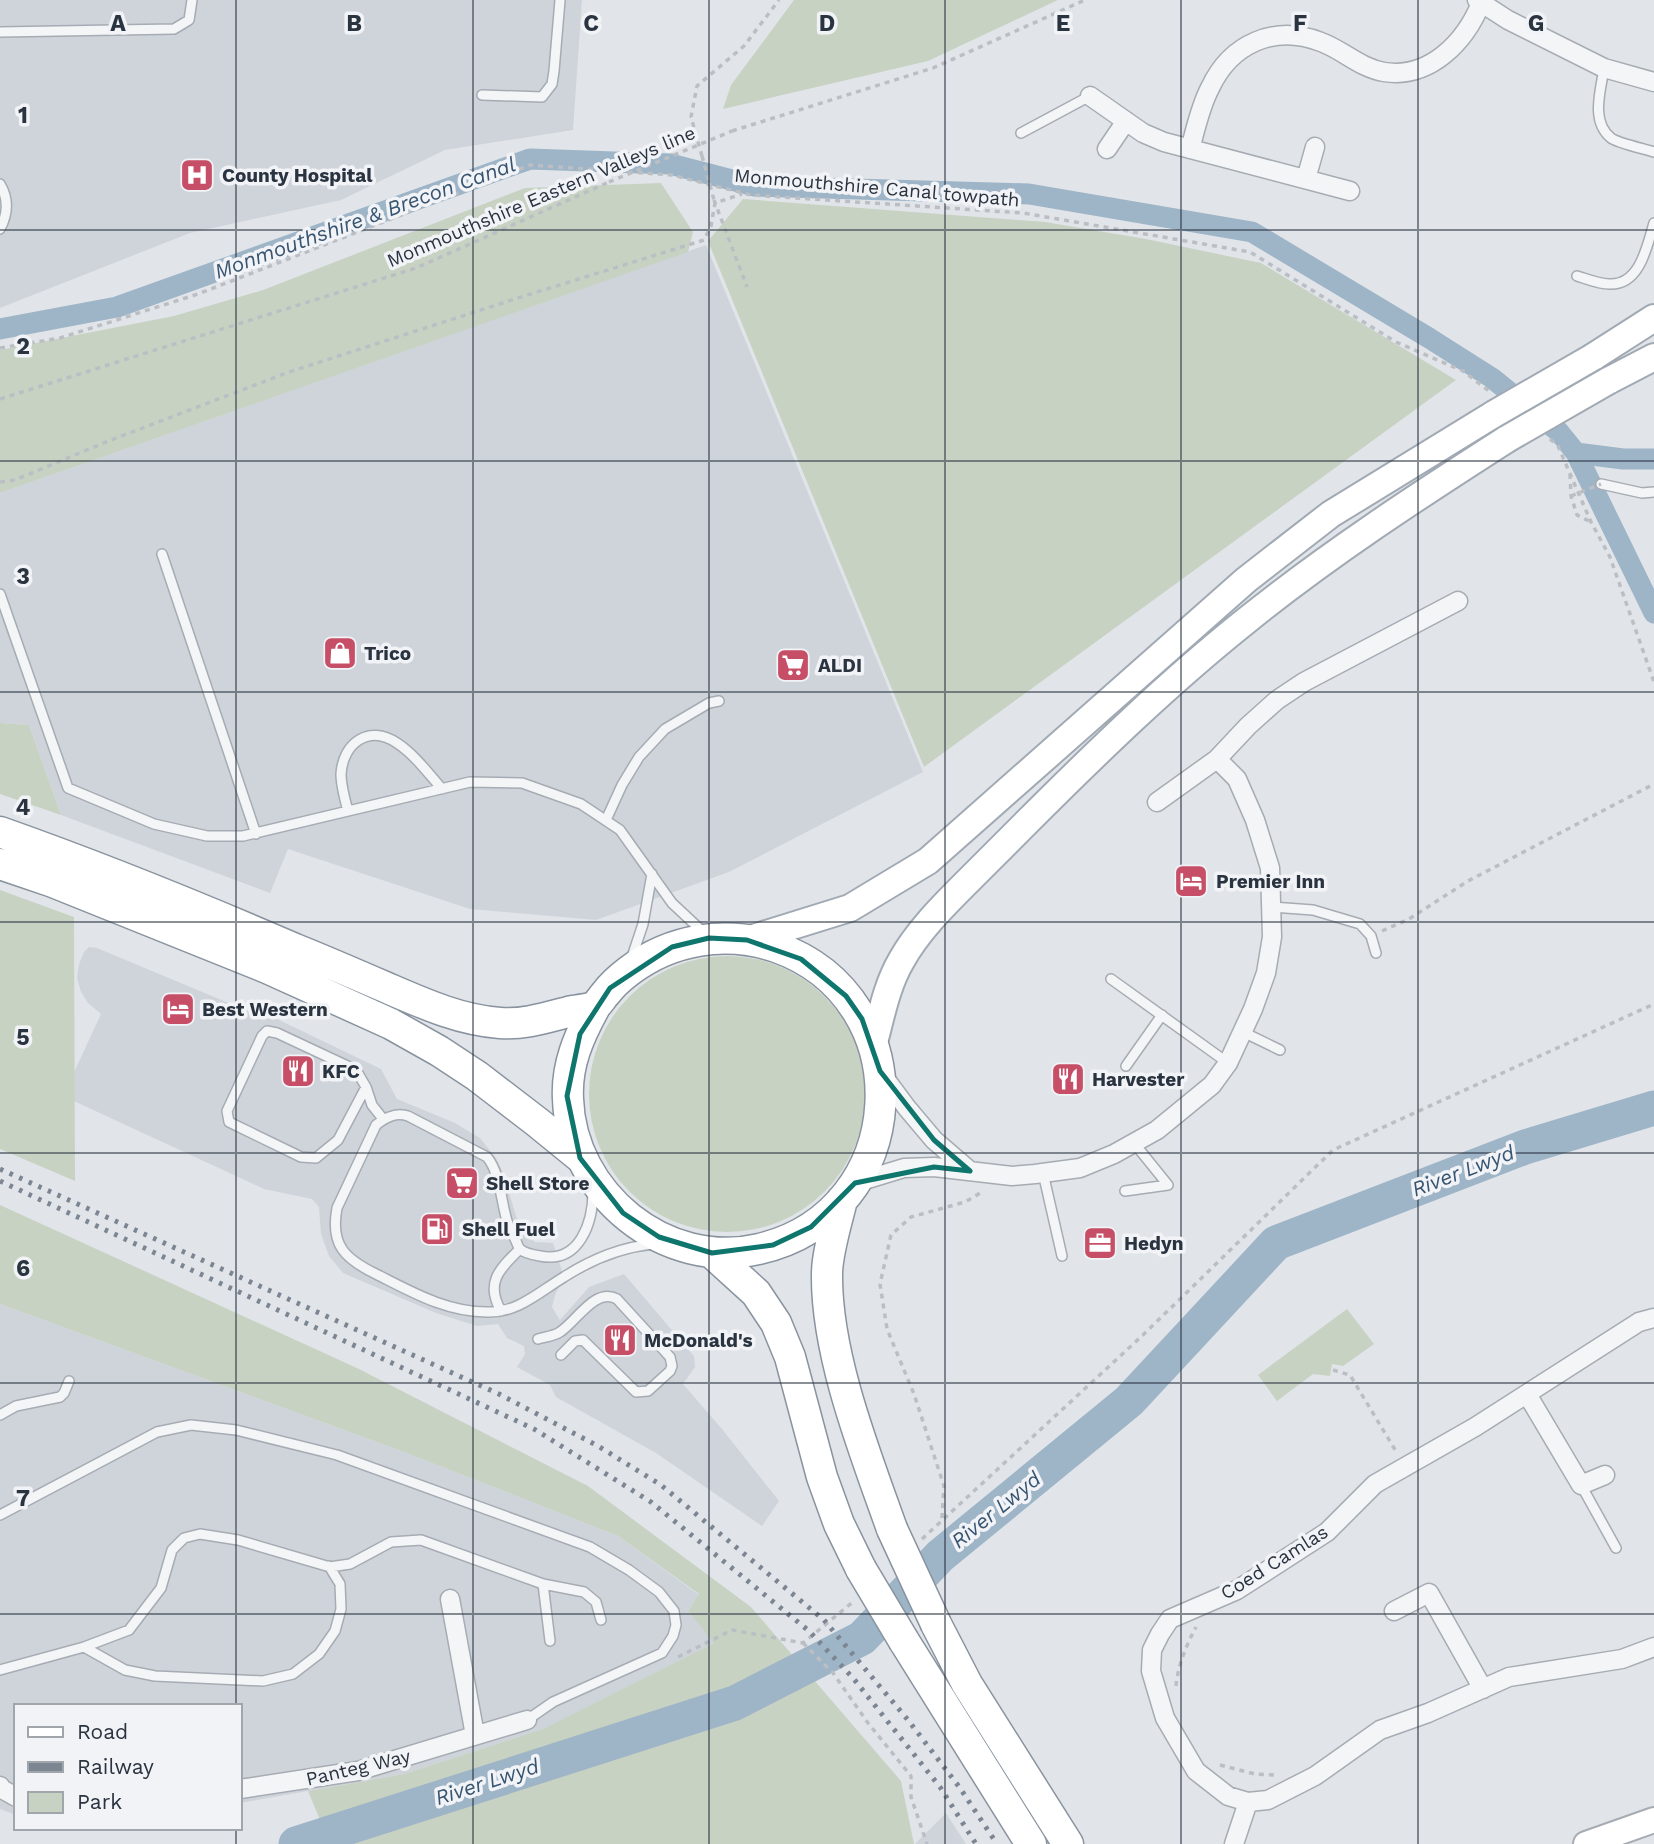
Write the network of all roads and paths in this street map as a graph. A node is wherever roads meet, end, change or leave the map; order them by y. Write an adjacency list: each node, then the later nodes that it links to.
1 (191, 0): 6 (lane)
2 (560, 0): 9 (lane)
3 (779, 0): 21 (path, bridge)
4 (1084, 0): 31 (path, Monmouthshire Eastern Valleys line, bridge)
5 (1479, 1): 7 (street); 15 (street)
6 (0, 32)
7 (1604, 68): 8 (street); 16 (lane)
8 (1654, 82)
9 (482, 95)
10 (1090, 96): 11 (street); 12 (lane)
11 (1126, 121): 14 (street); 15 (street)
12 (1021, 133)
13 (1315, 147): 17 (street)
14 (1107, 149)
15 (1191, 149): 17 (street)
16 (1654, 152)
17 (1306, 179): 19 (street)
18 (0, 184): 23 (lane)
19 (1350, 191)
20 (743, 194): 21 (path); 28 (path, Monmouthshire Canal towpath); 32 (path, Monmouthshire Canal towpath)
21 (715, 201): 25 (path); 35 (path)
22 (1654, 223): 24 (lane)
23 (0, 229)
24 (1577, 276)
25 (747, 287)
26 (1654, 318): 29 (main road)
27 (1654, 326): 29 (main road)
28 (0, 348)
29 (1593, 357): 32 (main road, bridge)
30 (1654, 357): 67 (main road, bridge)
31 (0, 398)
32 (1491, 403): 58 (main road)
33 (1548, 438): 34 (path)
34 (1570, 472): 38 (path); 39 (path)
35 (0, 482)
36 (1601, 484): 37 (lane); 38 (path, bridge)
37 (1654, 492)
38 (1571, 496): 39 (path)
39 (1591, 522): 43 (path)
40 (162, 554): 52 (lane)
41 (0, 594): 52 (lane)
42 (1458, 601): 45 (street)
43 (1654, 682)
44 (719, 701): 50 (lane)
45 (1217, 759): 48 (street); 55 (street)
46 (1654, 784): 56 (path)
47 (442, 789): 49 (lane); 49 (lane); 50 (lane)
48 (1157, 802)
49 (348, 811): 52 (lane)
50 (606, 820): 54 (lane)
51 (0, 832): 63 (highway)
52 (256, 834)
53 (0, 864): 73 (highway)
54 (652, 874): 57 (lane); 60 (lane)
55 (1272, 907): 56 (lane); 65 (street)
56 (1371, 936): 59 (lane)
57 (709, 938): 58 (highway); 60 (highway)
58 (747, 940): 67 (highway)
59 (1376, 953)
60 (628, 972): 63 (highway)
61 (1111, 979): 64 (lane)
62 (1654, 1004): 95 (path)
63 (595, 1007): 73 (highway)
64 (1161, 1015): 68 (lane); 69 (lane)
65 (1243, 1032): 66 (lane); 68 (street)
66 (1280, 1050)
67 (876, 1058): 74 (street); 77 (highway)
68 (1228, 1063): 72 (street)
69 (1126, 1066)
70 (366, 1087): 70 (lane); 71 (lane)
71 (383, 1119): 80 (lane); 83 (lane)
72 (1134, 1143): 75 (street); 78 (lane)
73 (587, 1168): 79 (highway); 80 (lane)
74 (970, 1171): 76 (street); 77 (street)
75 (1043, 1173): 76 (street); 82 (lane)
76 (1012, 1176): 95 (path)
77 (849, 1191): 81 (highway); 96 (highway)
78 (1125, 1191)
79 (673, 1243): 81 (highway); 83 (lane)
80 (520, 1249): 83 (lane)
81 (712, 1253): 121 (highway, bridge)
82 (1062, 1256)
83 (502, 1311)
84 (1654, 1318): 89 (street, Coed Camlas)
85 (538, 1339): 86 (lane)
86 (561, 1354)
87 (1332, 1370): 91 (path)
88 (69, 1381): 90 (lane)
89 (1527, 1394): 91 (street, Coed Camlas); 93 (street)
90 (0, 1415)
91 (1405, 1467): 102 (street, Coed Camlas)
92 (1605, 1475): 93 (street)
93 (1581, 1485): 97 (lane)
94 (0, 1515): 113 (lane)
95 (942, 1520): 96 (path)
96 (902, 1538): 122 (highway, bridge)
97 (1616, 1548)
98 (329, 1566): 99 (lane); 107 (lane); 107 (lane)
99 (543, 1584): 104 (lane); 105 (lane)
100 (450, 1600): 114 (street)
101 (854, 1600): 106 (path)
102 (1211, 1601): 111 (path); 115 (street, Coed Camlas)
103 (1394, 1611): 112 (street)
104 (601, 1620)
105 (550, 1641)
106 (803, 1643): 109 (path); 120 (path)
107 (84, 1647): 110 (lane)
108 (1654, 1647): 112 (street)
109 (673, 1659)
110 (0, 1670)
111 (1176, 1688)
112 (1483, 1689): 116 (street)
113 (527, 1720): 114 (street, Panteg Way)
114 (475, 1735): 117 (street, Panteg Way)
115 (1187, 1755): 116 (path); 118 (street, Coed Camlas)
116 (1315, 1776): 118 (street)
117 (242, 1789)
118 (1248, 1802): 123 (street)
119 (1654, 1821): 124 (street)
120 (927, 1844)
121 (1031, 1844)
122 (1068, 1844)
123 (1234, 1844)
124 (1586, 1844)

